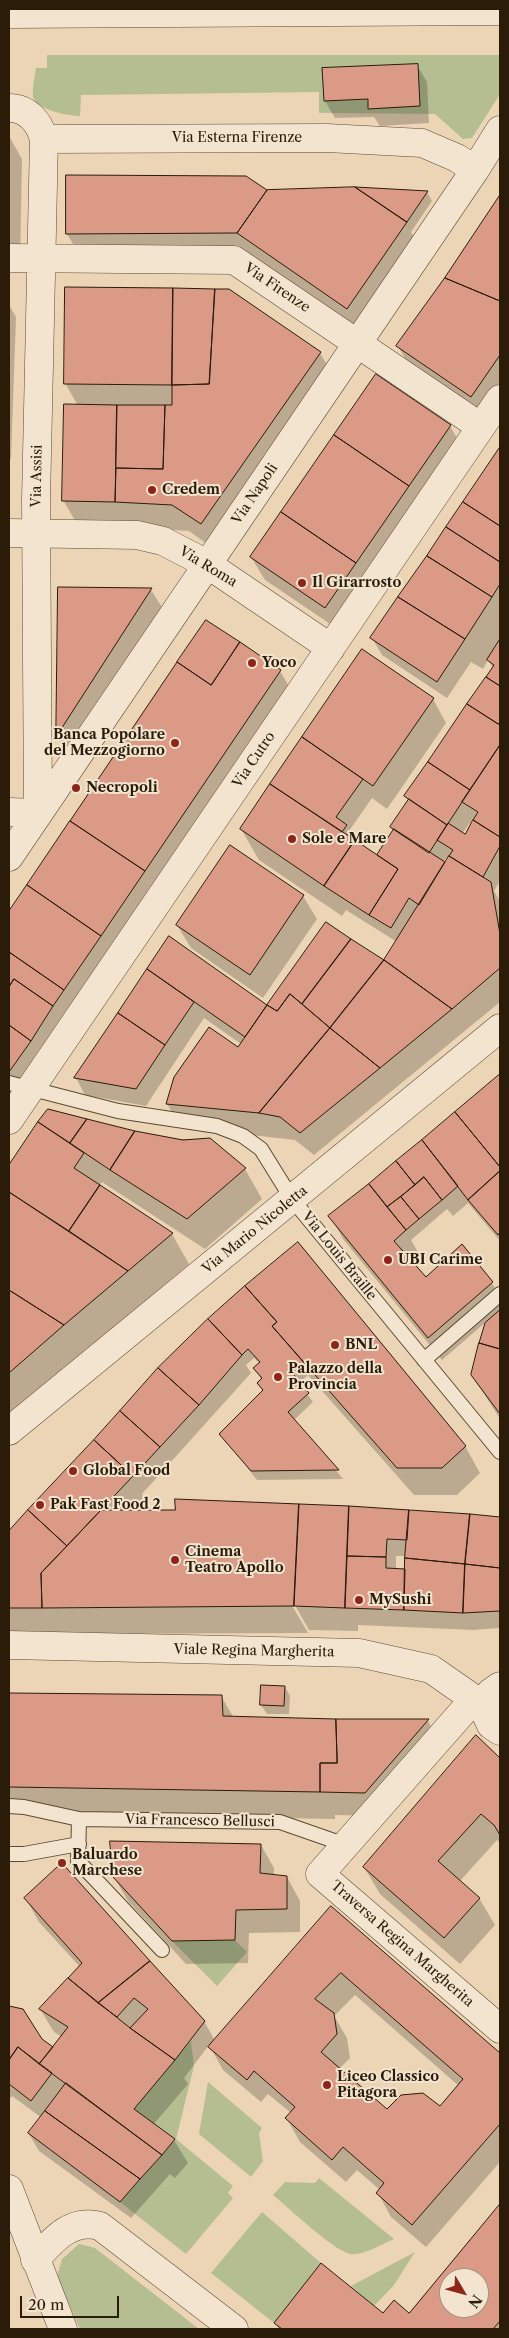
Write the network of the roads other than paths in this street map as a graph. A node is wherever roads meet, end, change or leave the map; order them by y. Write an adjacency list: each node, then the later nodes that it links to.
1 (500, 11): 2 (street)
2 (9, 14)
3 (9, 108): 5 (street)
4 (500, 130): 6 (street, Via Napoli)
5 (44, 139): 6 (street, Via Esterna Firenze); 8 (street, Via Assisi)
6 (475, 170): 9 (street, Via Napoli)
7 (9, 258): 8 (street, Via Firenze)
8 (40, 258): 9 (street, Via Firenze); 13 (street, Via Assisi)
9 (358, 342): 11 (street, Via Firenze); 14 (street, Via Napoli)
10 (500, 399): 11 (street, Via Cutro)
11 (481, 426): 15 (street, Via Cutro)
12 (9, 532): 13 (street, Via Roma)
13 (36, 533): 14 (street, Via Roma); 17 (street, Via Assisi)
14 (207, 564): 15 (street, Via Roma); 17 (street, Via Napoli)
15 (331, 648): 20 (street, Via Cutro)
16 (9, 812): 17 (street)
17 (38, 813): 18 (street, Via Napoli)
18 (9, 857)
19 (500, 1028): 22 (street, Via Mario Nicoletta)
20 (20, 1085): 21 (street, Via Cutro); 22 (lane, Via Louis Braille)
21 (9, 1120)
22 (292, 1199): 24 (lane, Via Louis Braille); 25 (street, Via Mario Nicoletta)
23 (500, 1294): 24 (lane)
24 (424, 1360): 26 (lane, Via Louis Braille)
25 (9, 1431)
26 (500, 1452)
27 (9, 1645): 28 (street, Viale Regina Margherita)
28 (492, 1698): 32 (street, Traversa Regina Margherita)
29 (9, 1806): 30 (lane, Via Francesco Bellusci)
30 (79, 1819): 31 (lane); 32 (lane, Via Francesco Bellusci)
31 (79, 1844): 33 (lane); 34 (lane)
32 (346, 1845): 35 (street, Traversa Regina Margherita)
33 (9, 1854)
34 (162, 1950)
35 (500, 2029)
36 (9, 2189): 37 (street)
37 (35, 2260): 38 (street); 39 (street)
38 (63, 2329)
39 (234, 2329)

